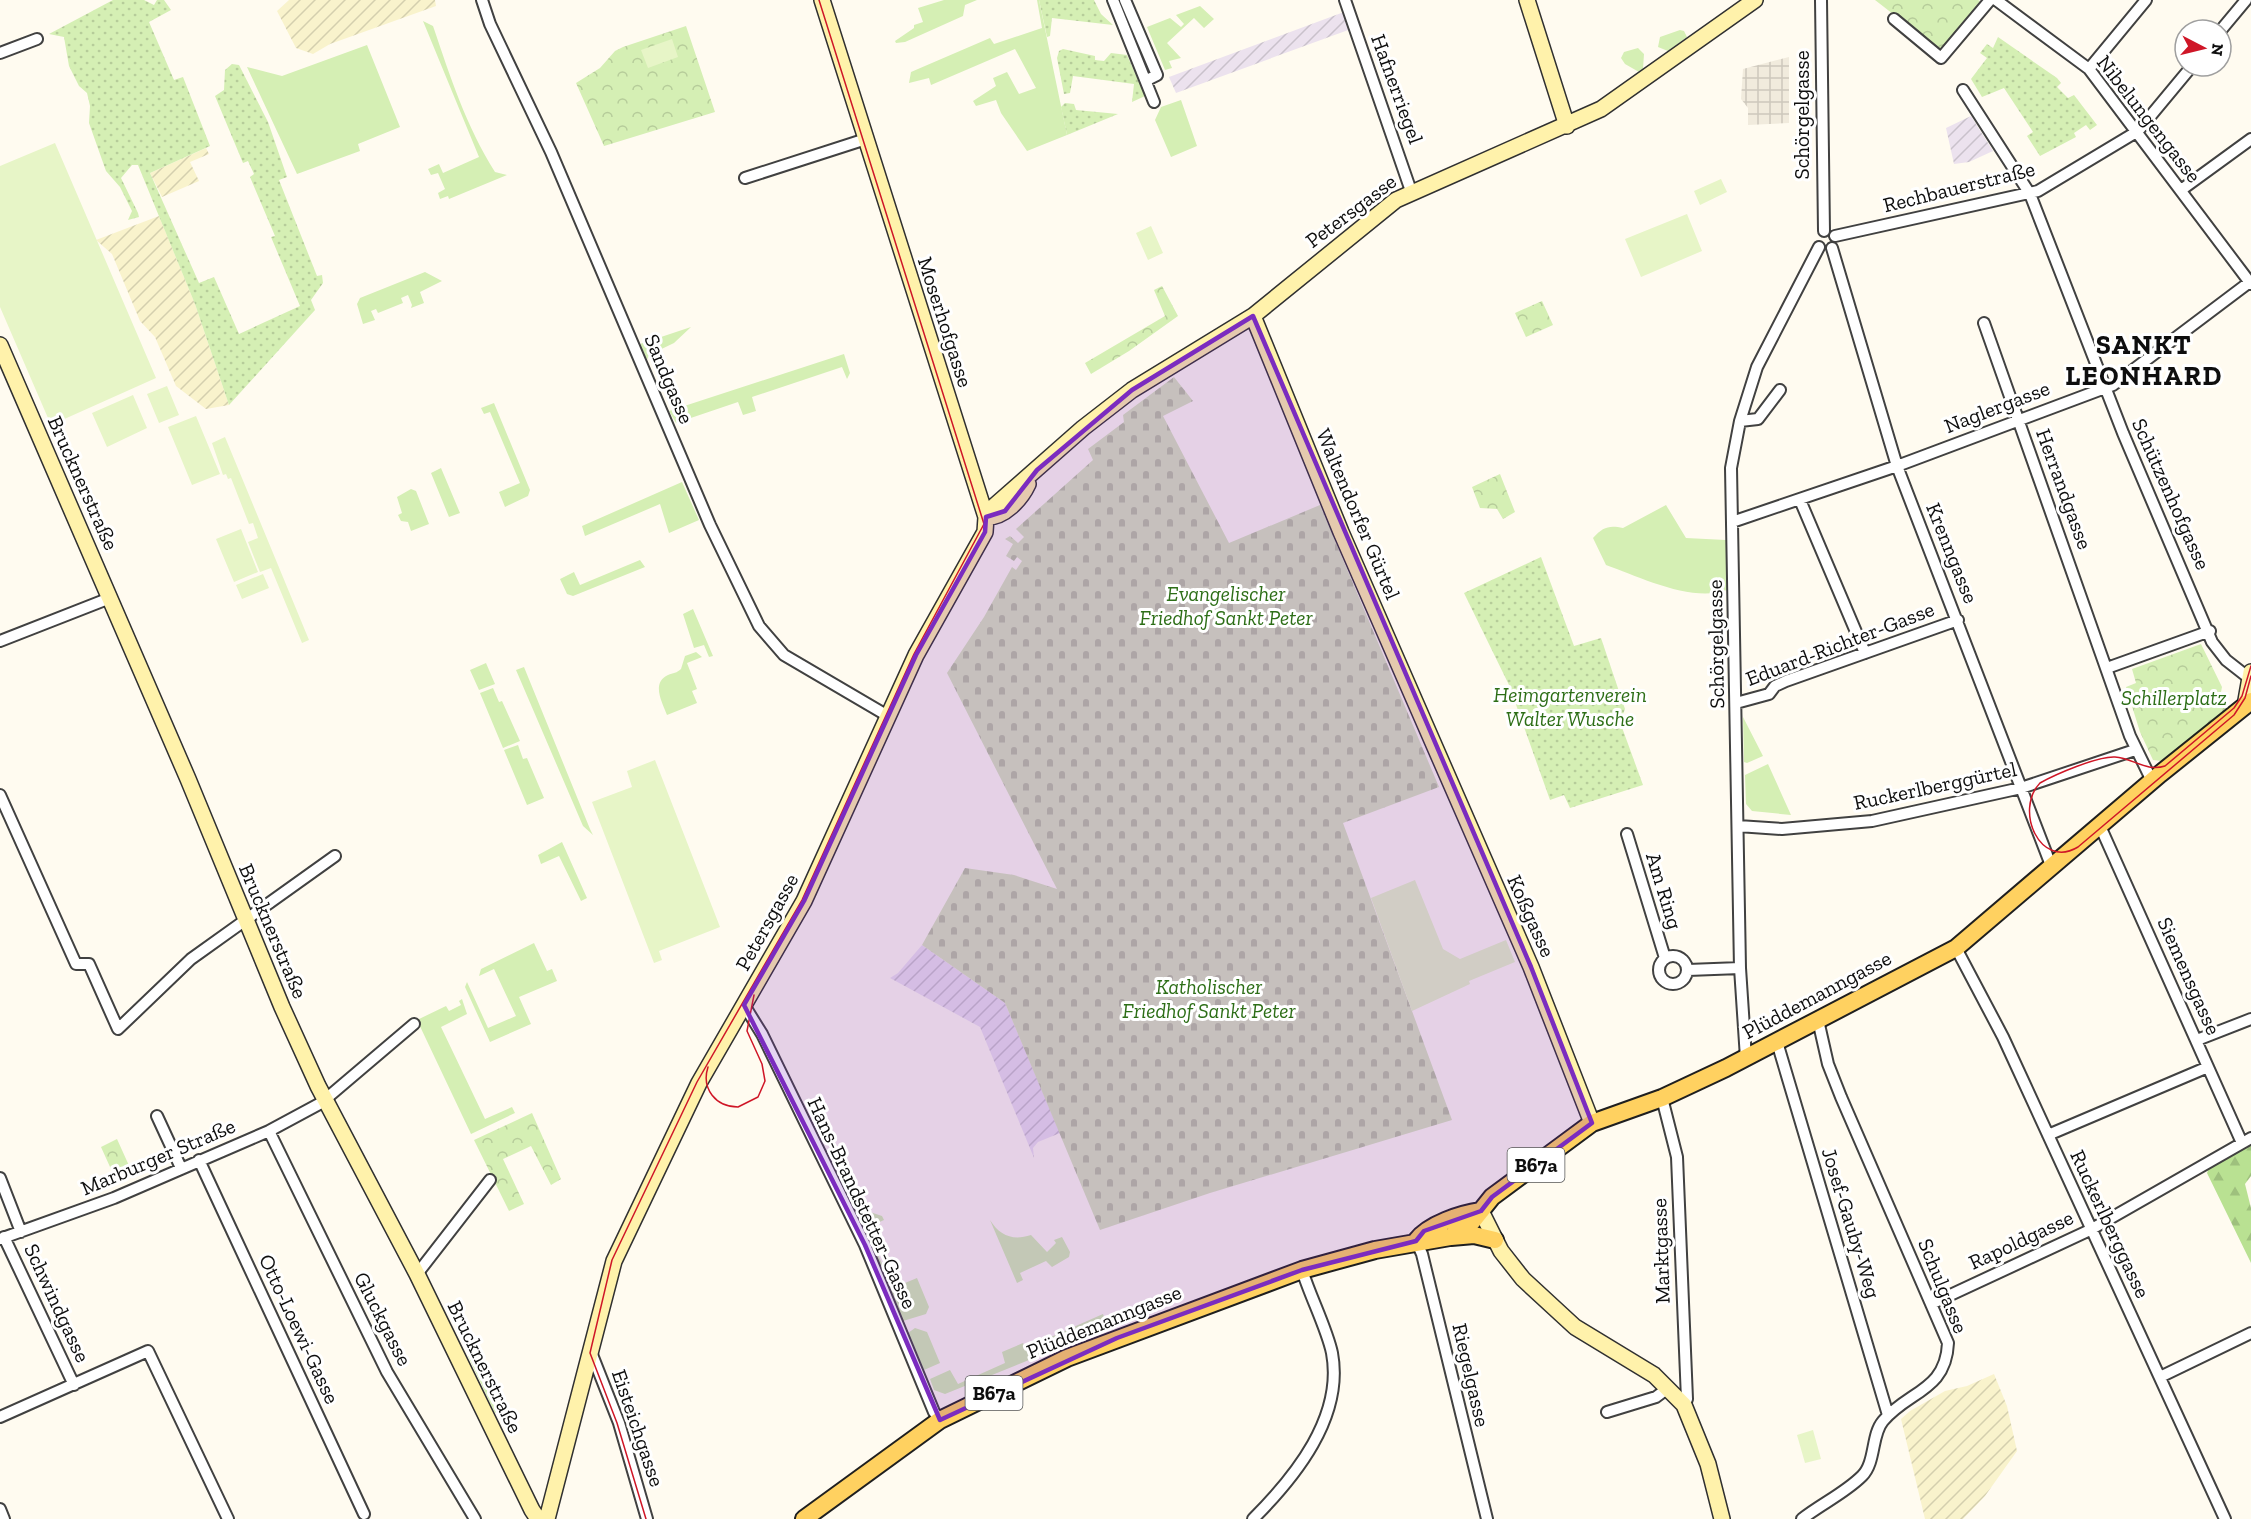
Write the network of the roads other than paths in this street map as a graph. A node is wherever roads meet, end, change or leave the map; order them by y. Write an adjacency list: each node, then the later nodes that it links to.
1 (482, 0): 55 (street, Sandgasse)
2 (822, 0): 24 (main road, Moserhofgasse)
3 (1113, 0): 16 (street)
4 (1125, 0): 16 (street)
5 (1345, 0): 28 (street, Hafnerriegel)
6 (1527, 0): 22 (main road)
7 (1755, 0): 22 (main road, Petersgasse)
8 (1821, 0): 30 (street, Schörgelgasse)
9 (1990, 0): 14 (street)
10 (1996, 0): 18 (street, Nibelungengasse)
11 (2146, 0): 18 (street)
12 (2246, 0): 13 (street)
13 (2231, 18)
14 (1894, 19)
15 (37, 39): 17 (street)
16 (1137, 42): 21 (street)
17 (0, 53)
18 (2089, 69): 23 (street, Nibelungengasse)
19 (2182, 78): 23 (street, Rechbauerstraße)
20 (1963, 90): 29 (street, Schützenhofgasse)
21 (1154, 102)
22 (1567, 126): 28 (main road, Petersgasse)
23 (2138, 131): 27 (street, Nibelungengasse); 29 (street, Rechbauerstraße)
24 (866, 139): 26 (street); 44 (main road, Moserhofgasse)
25 (2251, 139): 27 (street)
26 (745, 178)
27 (2181, 190): 34 (street, Nibelungengasse)
28 (1411, 191): 35 (main road, Petersgasse)
29 (2030, 194): 31 (street, Rechbauerstraße); 38 (street, Schützenhofgasse)
30 (1824, 231): 31 (street); 32 (street)
31 (1835, 236): 33 (street)
32 (1819, 247): 33 (street); 41 (street, Schörgelgasse)
33 (1832, 248): 42 (street, Krenngasse)
34 (2250, 282): 38 (street, Naglergasse)
35 (1253, 316): 44 (main road, Petersgasse); 56 (main road, Waltendorfer Gürtel)
36 (1984, 323): 40 (street, Herrandgasse)
37 (0, 345): 46 (main road, Brucknerstraße)
38 (2104, 387): 40 (street, Naglergasse); 48 (street, Schützenhofgasse)
39 (1780, 390): 41 (street)
40 (2018, 420): 42 (street, Naglergasse); 51 (street, Herrandgasse)
41 (1740, 422): 45 (street, Schörgelgasse)
42 (1897, 466): 43 (street, Naglergasse); 47 (street, Krenngasse)
43 (1800, 500): 45 (street, Naglergasse); 50 (street)
44 (986, 517): 55 (main road, Petersgasse)
45 (1732, 522): 53 (street, Schörgelgasse)
46 (111, 598): 49 (street); 66 (main road, Brucknerstraße)
47 (1958, 620): 50 (street, Eduard-Richter-Gasse); 59 (street, Krenngasse)
48 (2210, 631): 51 (street); 52 (street, Schützenhofgasse)
49 (0, 640)
50 (1865, 653): 53 (street, Eduard-Richter-Gasse)
51 (2107, 668): 57 (street)
52 (2250, 675): 54 (main road)
53 (1736, 704): 61 (street, Schörgelgasse)
54 (2249, 705): 58 (main road, B67a)
55 (888, 716): 71 (main road, Petersgasse)
56 (1426, 728): 82 (main road, Koßgasse)
57 (2135, 750): 58 (street); 59 (street, Ruckerlberggürtel)
58 (2152, 781): 62 (main road, Plüddemanngasse / B67a)
59 (2021, 788): 61 (street, Ruckerlberggürtel); 65 (street, Krenngasse)
60 (0, 795): 66 (street)
61 (1738, 826): 69 (street, Schörgelgasse)
62 (2100, 826): 65 (main road, Plüddemanngasse / B67a); 75 (street, Siemensgasse)
63 (1626, 834): 68 (street, Am Ring)
64 (335, 856): 66 (street)
65 (2052, 867): 67 (main road, Plüddemanngasse / B67a)
66 (244, 920): 80 (main road, Brucknerstraße)
67 (1956, 948): 73 (main road, Plüddemanngasse / B67a); 84 (street, Ruckerlberggasse)
68 (1665, 958): 70 (street, Am Ring); 70 (street, Am Ring)
69 (1740, 968): 70 (street, Am Ring); 77 (street, Schörgelgasse)
70 (1688, 970)
71 (744, 1005): 101 (main road, Petersgasse); 109 (street, Hans-Brandstetter-Gasse)
72 (2251, 1019): 75 (street)
73 (1818, 1020): 76 (main road, Plüddemanngasse / B67a); 99 (street, Schulgasse)
74 (414, 1024): 80 (street, Marburger Straße)
75 (2197, 1040): 78 (street, Siemensgasse)
76 (1777, 1042): 77 (main road, Plüddemanngasse / B67a); 107 (street, Josef-Gauby-Weg)
77 (1746, 1058): 79 (main road, Plüddemanngasse / B67a)
78 (2208, 1067): 84 (street); 85 (street, Siemensgasse)
79 (1662, 1098): 82 (main road, Plüddemanngasse / B67a); 105 (street, Marktgasse)
80 (325, 1100): 83 (street, Marburger Straße); 98 (main road, Brucknerstraße)
81 (157, 1116): 87 (street)
82 (1592, 1123): 90 (main road, Plüddemanngasse / B67a)
83 (269, 1131): 86 (street, Marburger Straße); 114 (street, Gluckgasse)
84 (2048, 1135): 91 (street, Ruckerlberggasse)
85 (2247, 1140): 91 (street, Rapoldgasse)
86 (199, 1160): 87 (street, Marburger Straße); 111 (street, Otto-Loewi-Gasse)
87 (181, 1168): 92 (street, Marburger Straße)
88 (0, 1178): 92 (street)
89 (490, 1180): 98 (street)
90 (1481, 1211): 93 (main road, Plüddemanngasse / B67a); 95 (main road); 96 (main road, Plüddemanngasse / B67a)
91 (2090, 1230): 99 (street, Rapoldgasse); 102 (street, Ruckerlberggasse)
92 (21, 1232): 94 (street, Marburger Straße)
93 (1450, 1237): 95 (main road); 96 (main road, Plüddemanngasse / B67a)
94 (2, 1238): 103 (street, Schwindgasse)
95 (1495, 1240): 104 (main road)
96 (1416, 1241): 97 (main road, Plüddemanngasse / B67a); 120 (street, Riegelgasse)
97 (1302, 1270): 109 (main road, Plüddemanngasse / B67a); 119 (street)
98 (417, 1274): 115 (main road, Brucknerstraße)
99 (1931, 1304): 107 (street, Schulgasse)
100 (2251, 1333): 102 (street)
101 (591, 1350): 116 (main road, Petersgasse); 117 (street, Eisteichgasse)
102 (2160, 1377): 123 (street, Ruckerlberggasse)
103 (74, 1385): 108 (street); 113 (street)
104 (1668, 1388): 105 (main road); 106 (street)
105 (1684, 1405): 121 (main road)
106 (1607, 1412)
107 (1888, 1414): 122 (street, Schulgasse)
108 (0, 1416)
109 (940, 1420): 118 (main road, Plüddemanngasse / B67a)
110 (0, 1509): 112 (street)
111 (364, 1514)
112 (4, 1519)
113 (228, 1519)
114 (475, 1519)
115 (538, 1519)
116 (547, 1519)
117 (647, 1519)
118 (804, 1519)
119 (1254, 1519)
120 (1487, 1519)
121 (1722, 1519)
122 (1802, 1519)
123 (2225, 1519)

